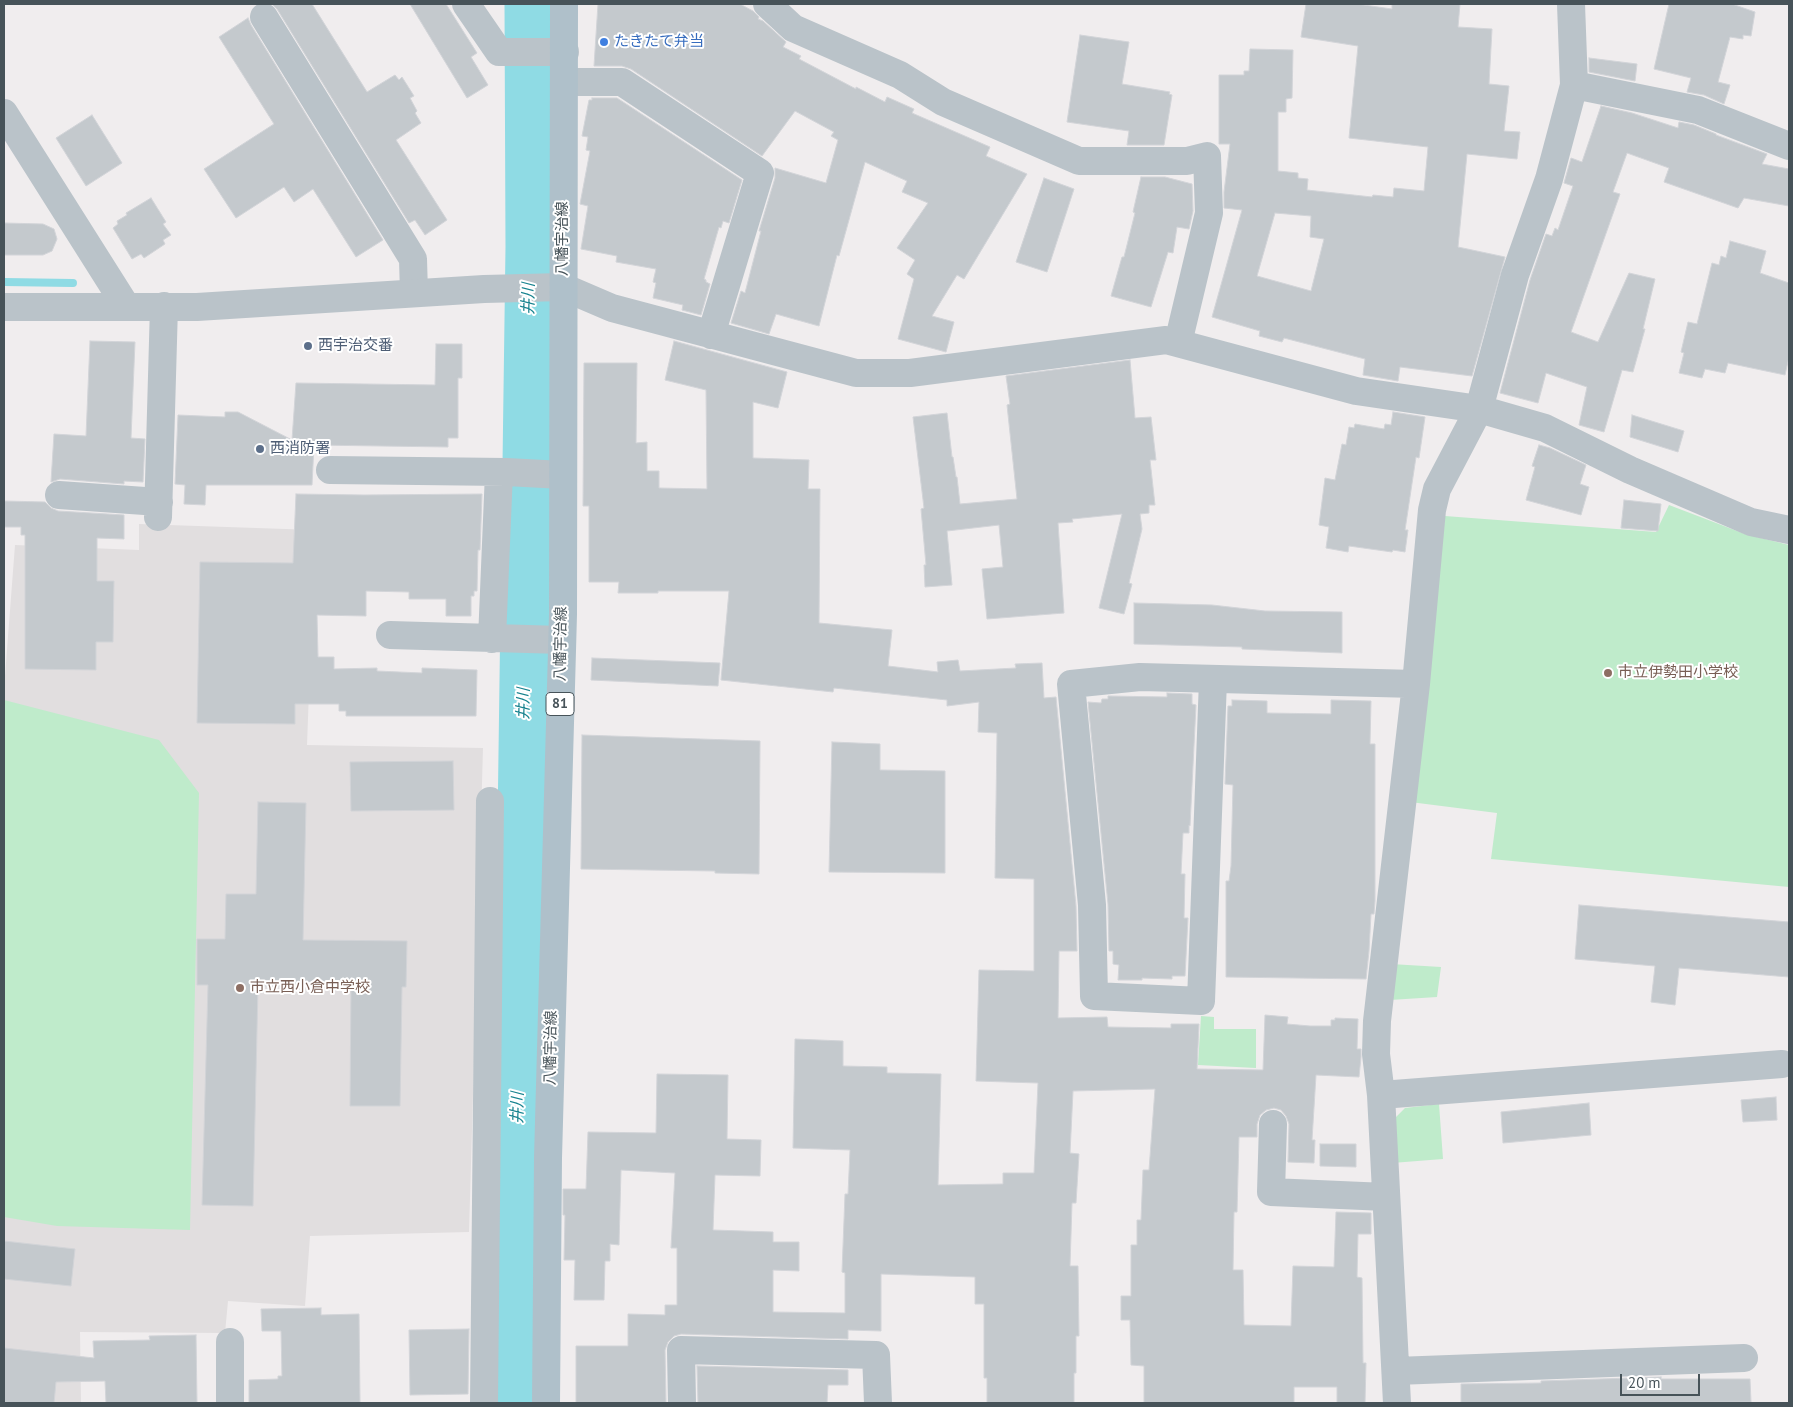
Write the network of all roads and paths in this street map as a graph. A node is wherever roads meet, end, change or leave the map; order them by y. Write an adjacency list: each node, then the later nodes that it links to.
1 (466, 4): 6 (street)
2 (564, 4): 6 (main road, 八幡宇治線 / 81)
3 (767, 4): 17 (street)
4 (1571, 4): 8 (street)
5 (264, 17): 12 (street)
6 (555, 52): 7 (main road, 八幡宇治線 / 81)
7 (565, 82): 11 (main road, 八幡宇治線 / 81); 16 (street)
8 (1574, 85): 10 (street); 18 (street)
9 (4, 113): 14 (street)
10 (1789, 146)
11 (562, 287): 12 (street); 16 (street); 21 (main road, 八幡宇治線 / 81)
12 (414, 293): 15 (street)
13 (4, 306): 14 (street)
14 (126, 306): 15 (street)
15 (164, 306): 22 (street)
16 (711, 334): 17 (street)
17 (1178, 343): 18 (street)
18 (1479, 409): 23 (street); 28 (street)
19 (330, 470): 20 (street)
20 (502, 472): 21 (street); 25 (street)
21 (552, 474): 26 (main road, 八幡宇治線 / 81)
22 (60, 495)
23 (1789, 530)
24 (390, 635): 25 (street)
25 (496, 639): 26 (street)
26 (551, 640): 39 (main road, 八幡宇治線 / 81)
27 (1213, 680): 27 (street); 28 (street)
28 (1416, 684): 31 (street)
29 (490, 801): 38 (street)
30 (1782, 1064): 31 (street)
31 (1381, 1095): 33 (street)
32 (1273, 1124): 33 (street)
33 (1386, 1197): 36 (street)
34 (230, 1342): 37 (street)
35 (1744, 1358): 36 (street)
36 (1396, 1371): 42 (street)
37 (230, 1403)
38 (484, 1403)
39 (546, 1403)
40 (682, 1403): 41 (street)
41 (878, 1403)
42 (1397, 1403)

